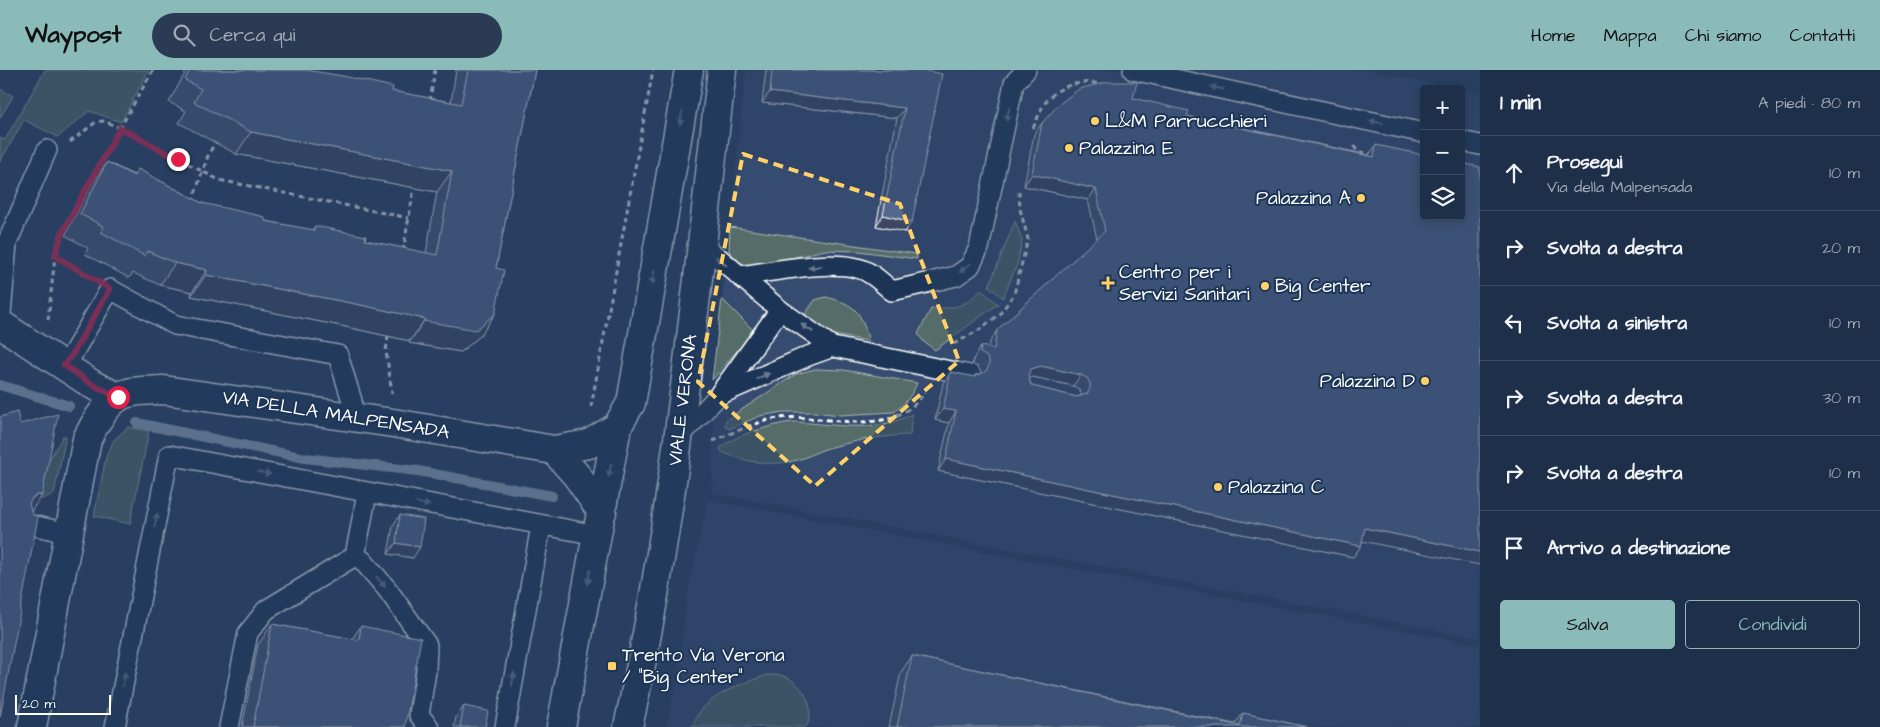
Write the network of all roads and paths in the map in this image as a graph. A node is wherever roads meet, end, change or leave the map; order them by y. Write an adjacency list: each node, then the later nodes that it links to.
1 (152, 70): 10 (path)
2 (435, 70): 9 (path)
3 (653, 70): 41 (path)
4 (689, 70): 44 (street, VIA DELLA MALPENSADA, one-way to 44)
5 (722, 70): 25 (street, VIALE VERONA)
6 (1026, 70): 28 (lane, one-way to 28)
7 (1134, 70): 11 (lane, one-way to 7)
8 (1111, 86): 12 (path)
9 (429, 108)
10 (120, 128): 17 (path); 20 (path); 26 (path)
11 (1420, 131)
12 (1030, 134)
13 (1465, 142): 16 (lane)
14 (215, 143): 20 (path)
15 (1354, 144): 19 (path)
16 (1480, 145)
17 (66, 146)
18 (47, 150): 32 (lane)
19 (1376, 155)
20 (202, 172): 23 (path); 24 (path)
21 (1019, 184): 35 (path)
22 (414, 188): 24 (path)
23 (191, 204)
24 (409, 218): 27 (path)
25 (702, 246): 28 (lane, one-way to 25); 46 (street, VIALE VERONA)
26 (55, 256): 29 (path); 31 (path)
27 (402, 257)
28 (739, 276): 30 (lane)
29 (110, 289): 36 (lane); 42 (lane)
30 (780, 310): 34 (lane, one-way to 30); 39 (lane)
31 (48, 321)
32 (0, 325): 36 (street)
33 (388, 336): 43 (path)
34 (834, 346): 37 (lane, bridge); 39 (lane, one-way to 34)
35 (949, 347)
36 (64, 365): 40 (street)
37 (970, 376)
38 (929, 386): 45 (path)
39 (718, 396): 46 (lane)
40 (118, 397): 42 (street, VIA DELLA MALPENSADA); 52 (street)
41 (590, 412)
42 (350, 417): 43 (street, VIA DELLA MALPENSADA)
43 (393, 423): 47 (street, VIA DELLA MALPENSADA)
44 (617, 427): 47 (street, VIA DELLA MALPENSADA); 50 (street, VIA DELLA MALPENSADA, one-way to 50)
45 (728, 435)
46 (679, 437): 60 (street, VIALE VERONA)
47 (554, 450): 50 (street)
48 (367, 493): 51 (lane, one-way to 51); 53 (lane); 55 (lane, one-way to 48)
49 (27, 524): 52 (lane)
50 (600, 524): 51 (lane); 59 (street, VIA DELLA MALPENSADA, one-way to 59)
51 (541, 526): 58 (lane, one-way to 51)
52 (68, 533): 54 (street)
53 (355, 556): 56 (lane); 57 (lane, one-way to 57)
54 (32, 727)
55 (115, 727)
56 (229, 727)
57 (429, 727)
58 (505, 727)
59 (561, 727)
60 (628, 727)

